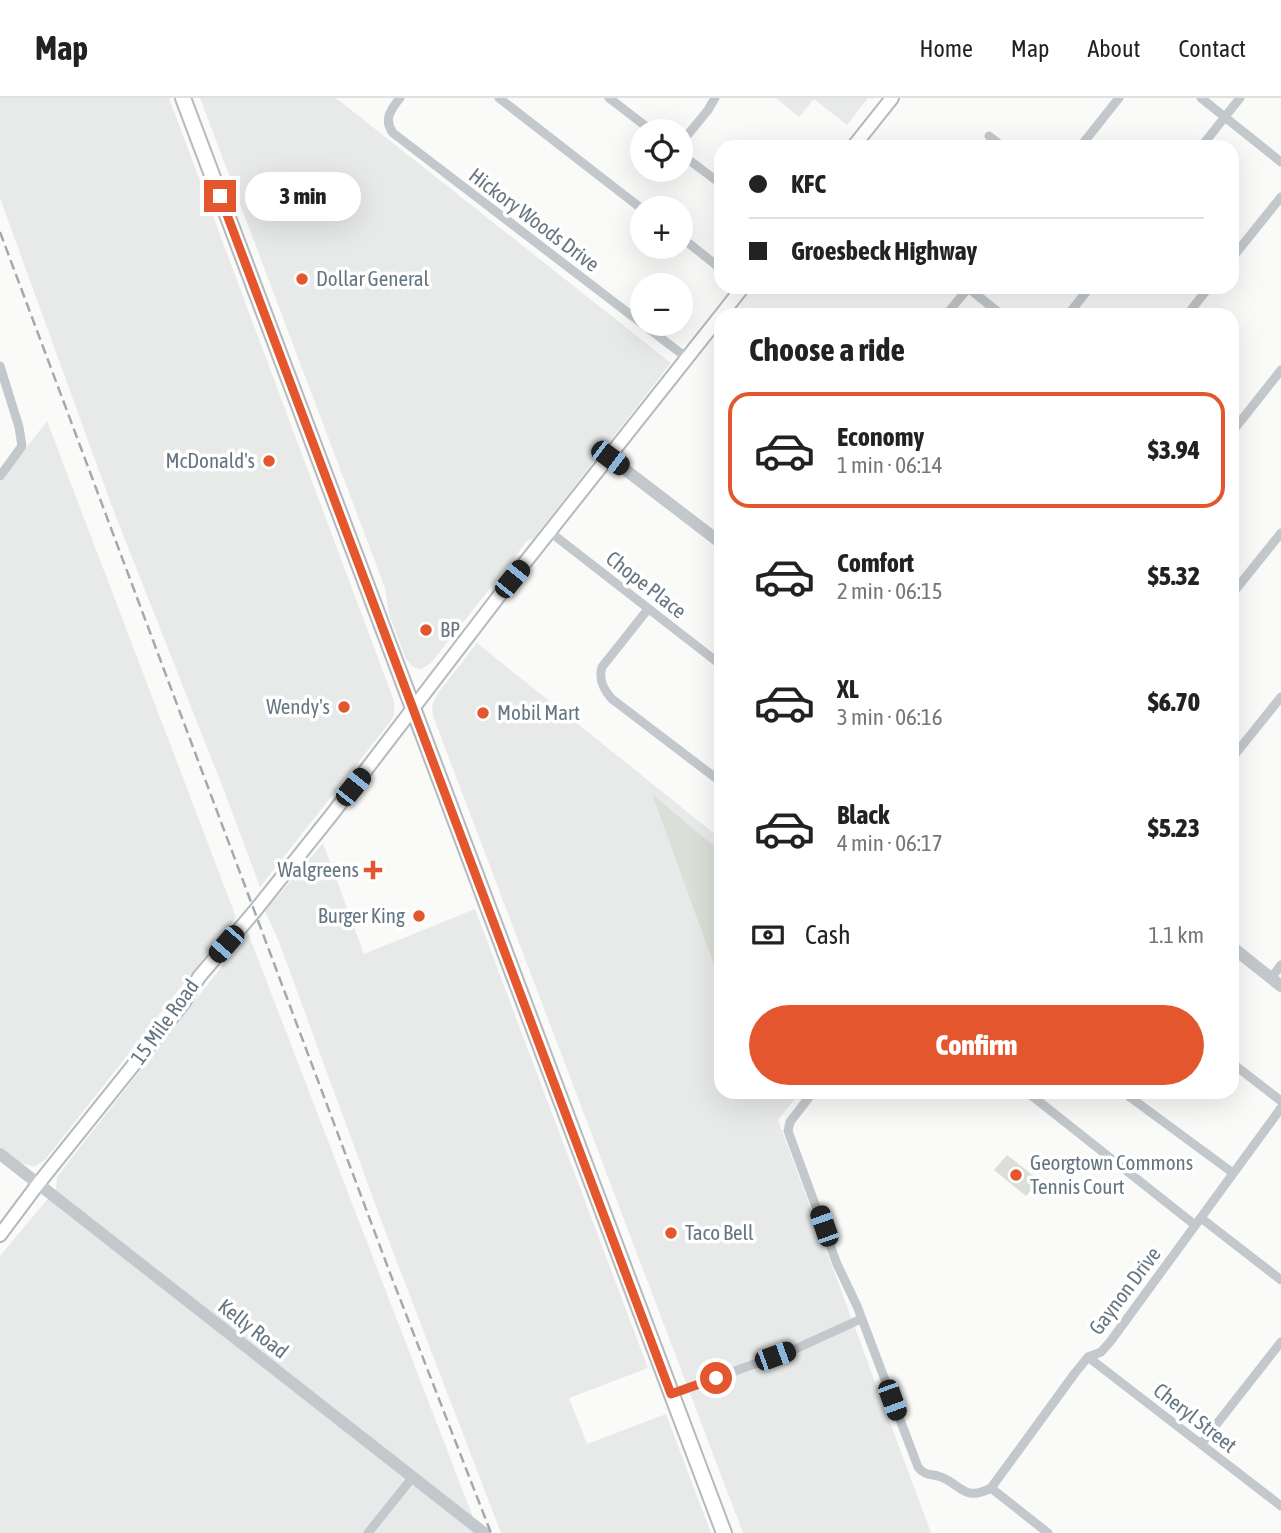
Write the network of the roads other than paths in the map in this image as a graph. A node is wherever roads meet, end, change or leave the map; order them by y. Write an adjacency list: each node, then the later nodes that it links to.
1 (183, 98): 50 (main road)
2 (400, 98): 37 (street, Hickory Woods Drive)
3 (499, 98): 22 (street)
4 (609, 98): 11 (street)
5 (715, 98): 12 (street)
6 (892, 98): 14 (main road)
7 (1119, 98): 16 (street)
8 (1201, 98): 10 (street)
9 (1240, 98): 10 (street)
10 (1225, 117): 17 (street); 18 (street)
11 (636, 119)
12 (693, 128)
13 (989, 136): 15 (street)
14 (859, 140)
15 (994, 140)
16 (1086, 140)
17 (1207, 140)
18 (1281, 162)
19 (693, 163): 20 (street)
20 (714, 179)
21 (1281, 197): 24 (street)
22 (630, 200)
23 (693, 246): 25 (street)
24 (1239, 249)
25 (714, 263)
26 (738, 294): 31 (main road, 15 Mile Road)
27 (963, 294): 32 (street)
28 (976, 294): 33 (street)
29 (1084, 294): 34 (street)
30 (1204, 294): 35 (street)
31 (726, 308)
32 (952, 308)
33 (993, 308)
34 (1074, 308)
35 (1192, 308)
36 (714, 324): 37 (main road, 15 Mile Road)
37 (687, 358): 41 (main road, 15 Mile Road)
38 (0, 366): 42 (street)
39 (1281, 370): 40 (street)
40 (1239, 423)
41 (610, 458): 43 (main road, 15 Mile Road); 45 (street)
42 (0, 476)
43 (550, 532): 47 (street, Chope Place); 50 (main road, 15 Mile Road)
44 (1281, 533): 46 (street)
45 (714, 538)
46 (1239, 585)
47 (648, 609): 48 (street, Chope Place); 52 (street)
48 (714, 660)
49 (1281, 696): 51 (street)
50 (413, 711): 64 (main road, 15 Mile Road); 71 (main road)
51 (1239, 749)
52 (714, 777)
53 (1239, 953): 55 (street)
54 (1281, 965): 55 (street)
55 (1276, 982)
56 (1239, 1068): 60 (street)
57 (808, 1099): 68 (street)
58 (1036, 1099): 65 (street)
59 (1133, 1099): 63 (street)
60 (1281, 1101)
61 (1281, 1108): 63 (street, Gaynon Drive)
62 (0, 1154): 64 (street, Kelly Road)
63 (1233, 1173): 65 (street, Gaynon Drive)
64 (38, 1184): 66 (main road, 15 Mile Road); 73 (street, Kelly Road)
65 (1198, 1221): 67 (street); 70 (street, Gaynon Drive)
66 (0, 1235)
67 (1281, 1280)
68 (861, 1319): 71 (street); 74 (street)
69 (1281, 1342): 72 (street)
70 (1088, 1357): 72 (street, Cheryl Street); 74 (street, Gaynon Drive)
71 (671, 1394): 78 (main road)
72 (1201, 1444): 75 (street, Cheryl Street)
73 (412, 1478): 76 (street); 77 (street, Kelly Road)
74 (991, 1488): 79 (street)
75 (1280, 1503)
76 (368, 1533)
77 (484, 1533)
78 (724, 1533)
79 (1048, 1533)

